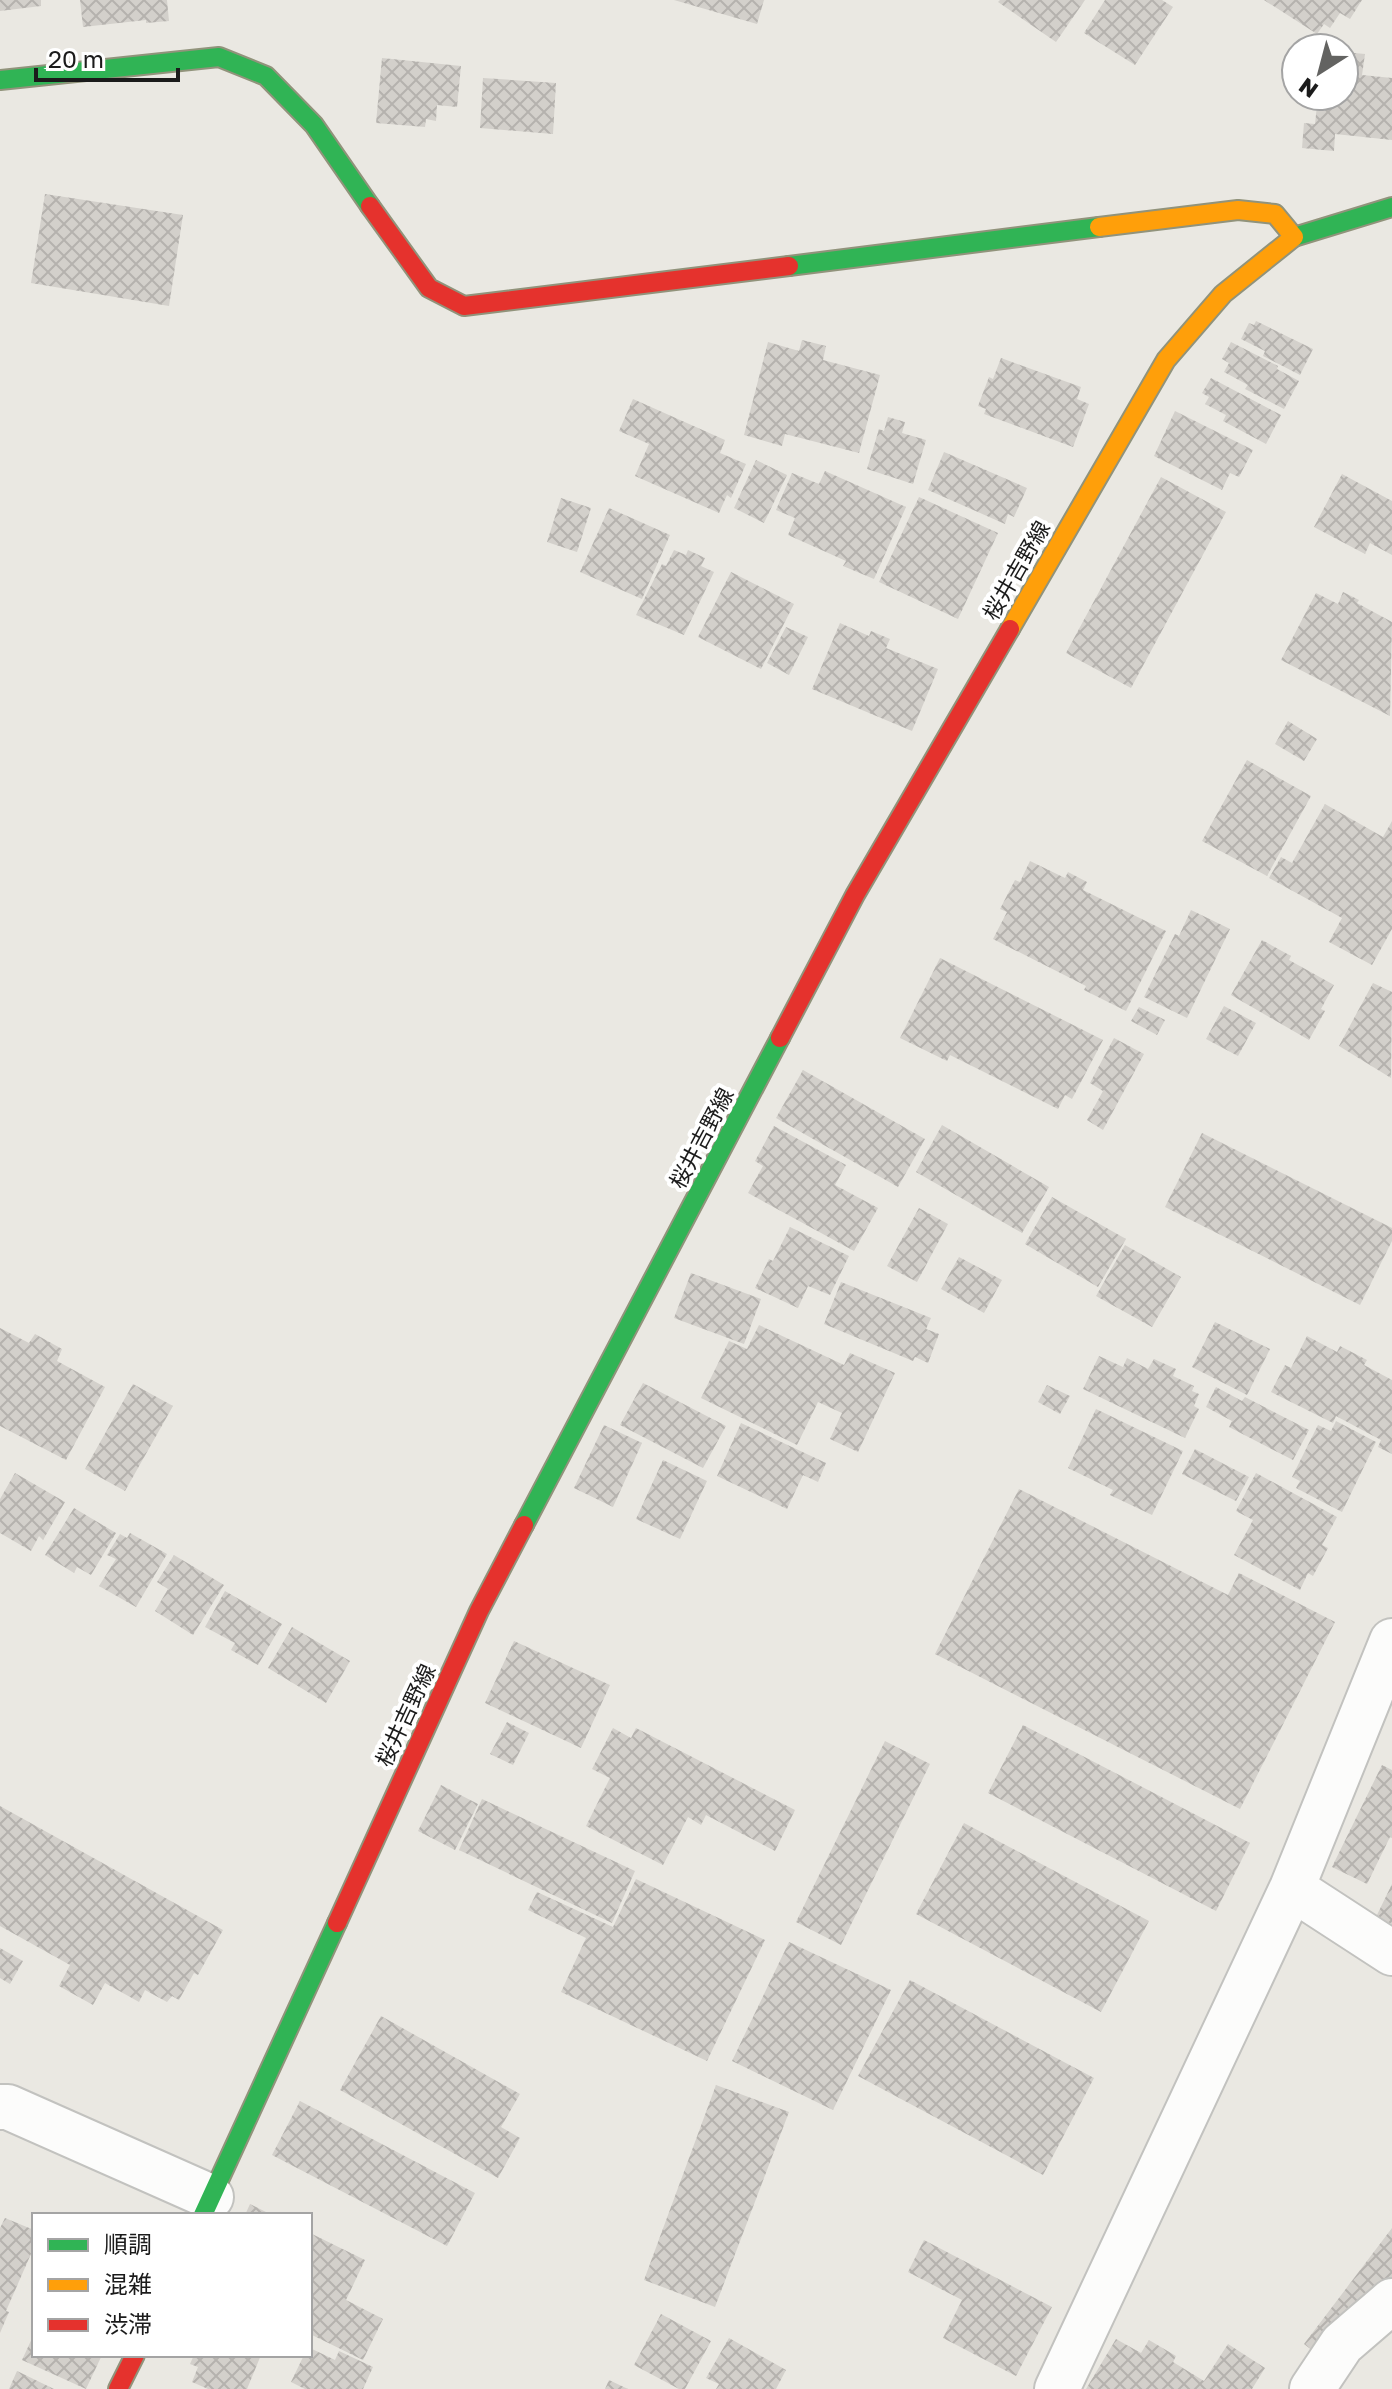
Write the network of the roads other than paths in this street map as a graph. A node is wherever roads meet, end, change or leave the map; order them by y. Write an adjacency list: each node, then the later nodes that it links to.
1 (0, 80): 3 (main road)
2 (1392, 207): 3 (main road, 桜井吉野線)
3 (1294, 237): 8 (main road, 桜井吉野線)
4 (1392, 1641): 5 (street)
5 (1292, 1888): 6 (street); 12 (street)
6 (1392, 1953)
7 (0, 2107): 8 (street)
8 (207, 2206)
9 (1392, 2301): 13 (street)
10 (134, 2357): 11 (main road)
11 (118, 2389)
12 (1057, 2389)
13 (1312, 2389)

